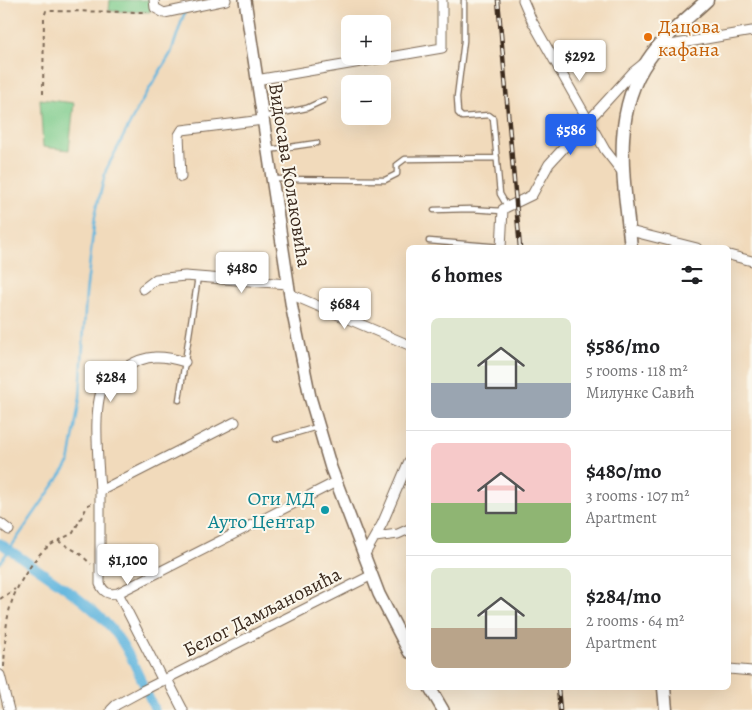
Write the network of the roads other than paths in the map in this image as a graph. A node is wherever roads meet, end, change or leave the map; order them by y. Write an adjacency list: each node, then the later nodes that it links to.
1 (154, 0): 2 (street)
2 (226, 0)
3 (246, 0): 11 (street, Видосава Колаковића)
4 (442, 0): 11 (street)
5 (464, 0): 17 (lane)
6 (523, 0): 14 (street)
7 (707, 0): 9 (main road)
8 (752, 31): 9 (street)
9 (659, 47): 10 (main road)
10 (647, 61): 14 (street); 18 (main road)
11 (256, 80): 13 (street, Видосава Колаковића)
12 (324, 100): 13 (lane)
13 (263, 119): 16 (street, Видосава Колаковића); 19 (street)
14 (589, 121): 18 (street); 21 (street)
15 (317, 143): 16 (lane)
16 (268, 150): 20 (street, Видосава Колаковића)
17 (498, 158): 20 (lane); 21 (lane)
18 (623, 173): 23 (main road)
19 (181, 177)
20 (272, 179): 33 (street, Видосава Колаковића)
21 (504, 208): 22 (lane); 26 (street)
22 (434, 210)
23 (630, 231): 27 (main road); 28 (street)
24 (429, 241): 25 (lane)
25 (470, 245)
26 (501, 245)
27 (631, 245)
28 (685, 245)
29 (731, 255): 30 (street)
30 (752, 260)
31 (198, 276): 32 (street); 33 (street); 35 (lane)
32 (143, 289)
33 (289, 289): 34 (street); 38 (street, Видосава Колаковића)
34 (406, 344)
35 (185, 362): 36 (lane); 42 (street)
36 (179, 400)
37 (235, 422): 42 (street)
38 (318, 426): 39 (lane); 41 (street, Видосава Колаковића)
39 (276, 439)
40 (406, 468): 46 (street)
41 (336, 482): 47 (street, Видосава Колаковића); 49 (street)
42 (100, 495): 49 (street)
43 (0, 523): 44 (street)
44 (9, 530)
45 (406, 530): 46 (street)
46 (375, 537): 47 (street)
47 (364, 554): 48 (street, Видосава Колаковића)
48 (372, 575): 50 (street, Видосава Колаковића); 54 (street, Белог Дамљановића)
49 (118, 593): 54 (street)
50 (406, 646)
51 (731, 669): 53 (street)
52 (2, 671): 57 (street)
53 (752, 671)
54 (165, 680): 58 (street, Белог Дамљановића); 59 (street, Белог Дамљановића)
55 (431, 690): 60 (street)
56 (664, 690): 61 (main road)
57 (9, 710)
58 (111, 710)
59 (183, 710)
60 (443, 710)
61 (666, 710)

